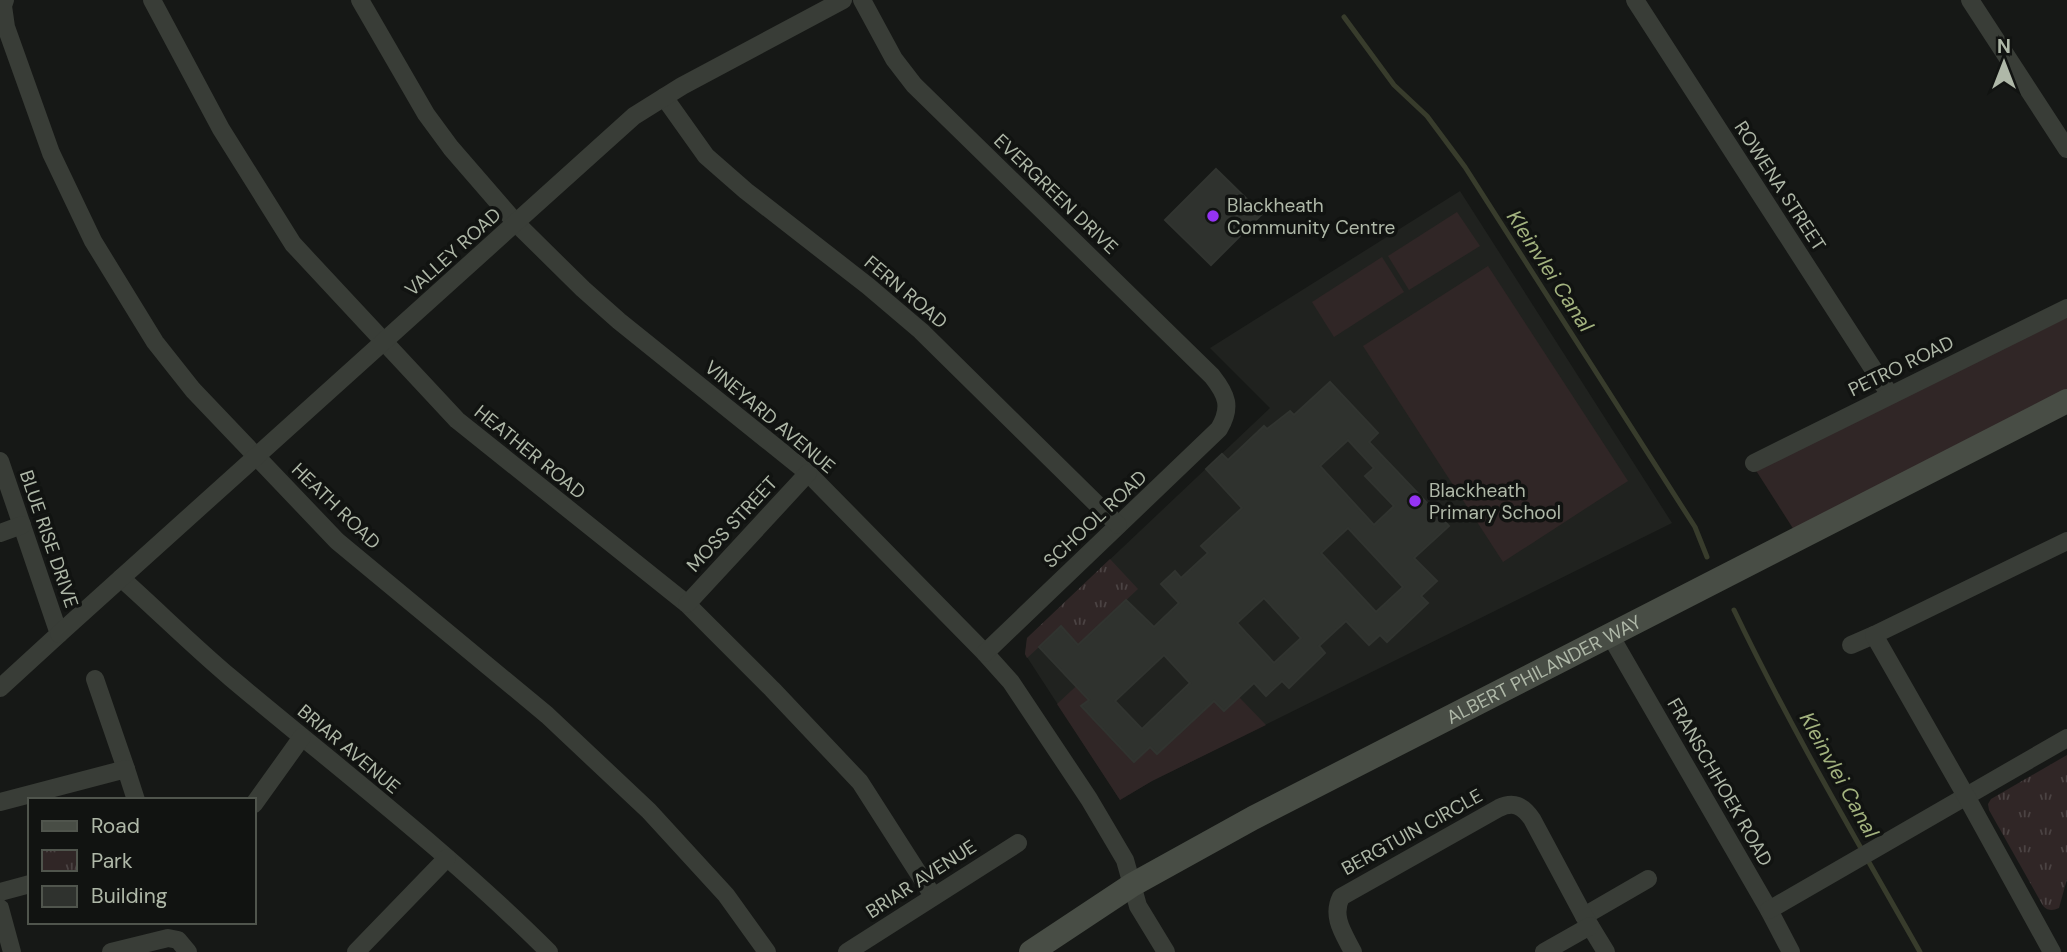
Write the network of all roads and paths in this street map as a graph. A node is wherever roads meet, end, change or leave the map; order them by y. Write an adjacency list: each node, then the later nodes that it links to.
1 (5, 0): 16 (street, HEATH ROAD)
2 (152, 0): 12 (street, HEATHER ROAD)
3 (360, 0): 10 (street, VINEYARD AVENUE)
4 (843, 0): 8 (street, VALLEY ROAD)
5 (862, 0): 15 (street, EVERGREEN DRIVE)
6 (1634, 0): 13 (street, ROWENA STREET)
7 (1970, 0): 9 (street)
8 (664, 97): 10 (street, VALLEY ROAD); 21 (street, FERN ROAD)
9 (2067, 149)
10 (516, 223): 12 (street, VALLEY ROAD); 19 (street, VINEYARD AVENUE)
11 (2067, 308): 13 (street, PETRO ROAD)
12 (384, 342): 16 (street, VALLEY ROAD); 25 (street, HEATHER ROAD)
13 (1890, 394): 18 (street, PETRO ROAD)
14 (2067, 401): 27 (street, ALBERT PHILANDER WAY)
15 (1227, 410): 21 (street, SCHOOL ROAD)
16 (257, 458): 24 (street, VALLEY ROAD); 55 (street, HEATH ROAD)
17 (0, 461): 20 (street, BLUE RISE DRIVE)
18 (1754, 463)
19 (808, 473): 25 (street, MOSS STREET); 30 (street, VINEYARD AVENUE)
20 (22, 525): 22 (street); 26 (street, BLUE RISE DRIVE)
21 (1118, 525): 30 (street, SCHOOL ROAD)
22 (0, 533)
23 (2067, 541): 28 (street)
24 (121, 578): 26 (street, VALLEY ROAD); 33 (street, BRIAR AVENUE)
25 (687, 604): 46 (street, HEATHER ROAD)
26 (59, 634): 32 (street, BLUE RISE DRIVE)
27 (1610, 635): 44 (street, ALBERT PHILANDER WAY); 48 (street, FRANSCHHOEK ROAD)
28 (1874, 635): 29 (street); 36 (street)
29 (1851, 645)
30 (985, 653): 44 (street, VINEYARD AVENUE)
31 (95, 680): 35 (street)
32 (0, 688)
33 (302, 737): 38 (street); 41 (street, BRIAR AVENUE)
34 (2067, 738): 36 (street)
35 (126, 769): 37 (street); 39 (street)
36 (1966, 796): 48 (street); 63 (street)
37 (135, 798)
38 (256, 801)
39 (0, 802)
40 (1018, 843): 46 (street, BRIAR AVENUE)
41 (447, 858): 53 (street); 54 (street, BRIAR AVENUE)
42 (1648, 879): 49 (street)
43 (28, 885): 45 (street)
44 (1132, 885): 57 (street, ALBERT PHILANDER WAY); 58 (street, VINEYARD AVENUE)
45 (0, 892)
46 (933, 896): 56 (street, BRIAR AVENUE)
47 (0, 908): 50 (street)
48 (1769, 909): 62 (street, FRANSCHHOEK ROAD)
49 (1587, 921): 59 (street, BERGTUIN CIRCLE); 60 (street); 61 (street, BERGTUIN CIRCLE)
50 (12, 952)
51 (111, 952): 52 (street)
52 (188, 952)
53 (356, 952)
54 (549, 952)
55 (766, 952)
56 (847, 952)
57 (1031, 952)
58 (1166, 952)
59 (1353, 952)
60 (1544, 952)
61 (1606, 952)
62 (1791, 952)
63 (2052, 952)

